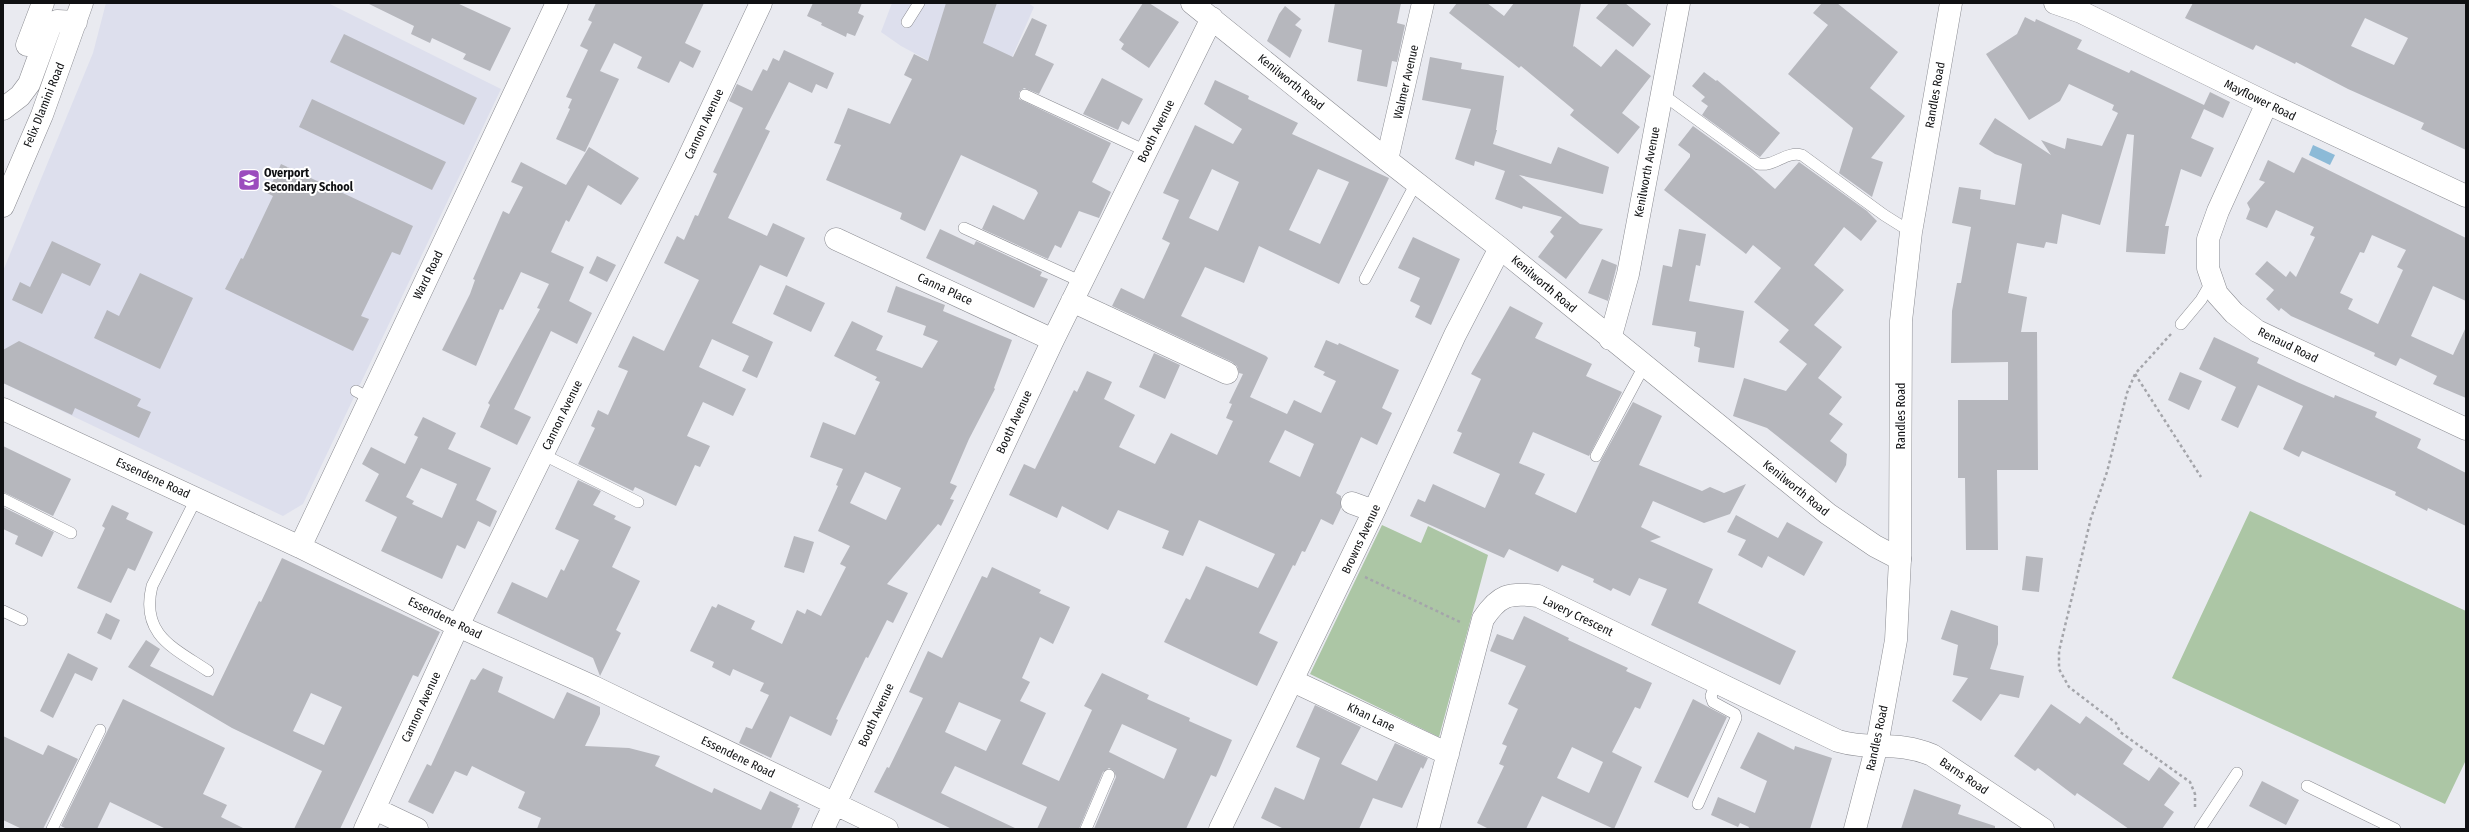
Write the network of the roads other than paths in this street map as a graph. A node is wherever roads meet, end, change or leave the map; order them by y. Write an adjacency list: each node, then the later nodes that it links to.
1 (43, 3): 16 (street)
2 (557, 3): 45 (street, Ward Road)
3 (761, 3): 37 (street, Cannon Avenue)
4 (919, 3): 12 (lane)
5 (1192, 3): 11 (street, Kenilworth Road)
6 (1423, 3): 18 (street, Walmer Avenue)
7 (1679, 3): 13 (street, Kenilworth Avenue)
8 (1951, 3): 23 (street, Randles Road)
9 (2055, 3): 15 (street, Mayflower Road)
10 (79, 12): 16 (street); 21 (street, Felix Dlamini Road)
11 (1212, 18): 17 (street, Booth Avenue); 18 (street, Kenilworth Road)
12 (907, 22)
13 (1662, 94): 23 (lane); 31 (street, Kenilworth Avenue)
14 (1025, 95): 17 (lane)
15 (2267, 103): 20 (street, Mayflower Road); 27 (street, Renaud Road)
16 (3, 109)
17 (1146, 151): 28 (street, Booth Avenue)
18 (1387, 160): 19 (street, Kenilworth Road)
19 (1416, 183): 25 (street, Kenilworth Road); 26 (lane)
20 (2466, 196)
21 (3, 206)
22 (964, 228): 28 (lane)
23 (1911, 232): 46 (street, Randles Road)
24 (836, 239): 32 (street, Canna Place)
25 (1500, 248): 31 (street, Kenilworth Road); 43 (street, Browns Avenue)
26 (1365, 279)
27 (2212, 280): 30 (lane); 36 (street, Renaud Road)
28 (1082, 282): 29 (street, Booth Avenue)
29 (1072, 301): 32 (street, Booth Avenue); 34 (street)
30 (2181, 324)
31 (1610, 339): 33 (street, Kenilworth Road)
32 (1053, 340): 59 (street, Booth Avenue)
33 (1644, 366): 38 (lane); 46 (street, Kenilworth Road)
34 (1227, 373)
35 (3, 409): 40 (street, Essendene Road)
36 (2466, 429)
37 (542, 454): 41 (lane); 49 (street, Cannon Avenue)
38 (1596, 456)
39 (3, 499): 44 (lane)
40 (196, 499): 45 (street, Essendene Road); 50 (lane)
41 (638, 502)
42 (1352, 503): 43 (street)
43 (1374, 511): 51 (street, Browns Avenue)
44 (71, 533)
45 (300, 547): 49 (street, Essendene Road)
46 (1900, 559): 54 (street, Randles Road)
47 (3, 611): 48 (lane)
48 (22, 620)
49 (458, 626): 59 (street, Essendene Road); 61 (street, Cannon Avenue)
50 (208, 671)
51 (1293, 681): 55 (street, Khan Lane); 68 (street, Browns Avenue)
52 (1716, 684): 54 (street, Lavery Crescent); 55 (street, Lavery Crescent); 60 (lane)
53 (100, 730): 62 (lane)
54 (1877, 746): 70 (street, Randles Road); 71 (street, Barns Road)
55 (1448, 754): 69 (street, Lavery Crescent)
56 (2237, 773): 72 (lane)
57 (1109, 775): 67 (lane)
58 (2307, 786): 73 (lane)
59 (834, 804): 65 (street, Booth Avenue); 66 (street, Essendene Road)
60 (1698, 804)
61 (375, 809): 63 (street, Cannon Avenue); 64 (street)
62 (52, 829)
63 (365, 829)
64 (417, 829)
65 (823, 829)
66 (887, 829)
67 (1086, 829)
68 (1220, 829)
69 (1428, 829)
70 (1855, 829)
71 (2042, 829)
72 (2200, 829)
73 (2395, 829)

